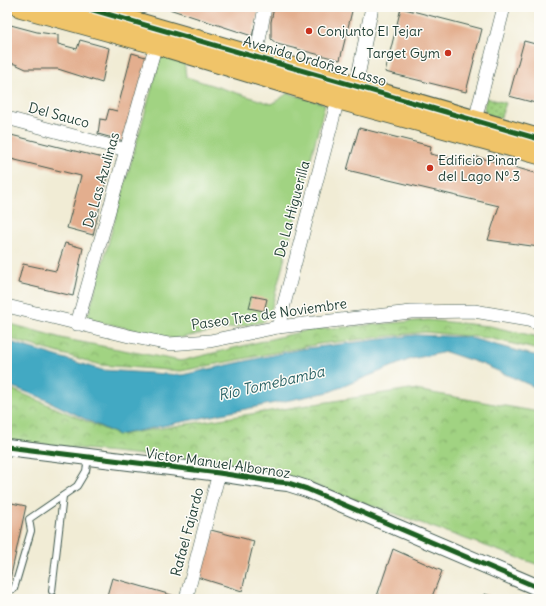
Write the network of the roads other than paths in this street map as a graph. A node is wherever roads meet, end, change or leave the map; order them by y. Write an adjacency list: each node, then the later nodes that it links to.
1 (21, 7): 6 (main road, Avenida Ordoñez Lasso)
2 (83, 7): 7 (main road, Avenida Ordoñez Lasso)
3 (265, 7): 7 (street)
4 (372, 7): 8 (street)
5 (504, 7): 11 (street)
6 (156, 44): 9 (main road, Avenida Ordoñez Lasso); 13 (street, De Las Azulinas)
7 (256, 57): 8 (main road, Avenida Ordoñez Lasso)
8 (356, 86): 11 (main road, Avenida Ordoñez Lasso)
9 (338, 99): 14 (main road, Avenida Ordoñez Lasso); 18 (street, De La Higuerilla)
10 (7, 118): 13 (street, Del Sauco)
11 (475, 120): 12 (main road, Avenida Ordoñez Lasso)
12 (539, 139)
13 (126, 150): 16 (street, De Las Azulinas)
14 (539, 154)
15 (7, 306): 16 (street, Paseo Tres de Noviembre)
16 (77, 324): 18 (street, Paseo Tres de Noviembre)
17 (539, 324): 18 (street, Paseo Tres de Noviembre)
18 (278, 327)
19 (7, 447): 20 (street, Victor Manuel Albornoz)
20 (88, 458): 21 (street, Victor Manuel Albornoz); 22 (lane)
21 (219, 473): 23 (street, Victor Manuel Albornoz); 26 (street, Rafael Fajardo)
22 (63, 496): 24 (lane); 25 (lane)
23 (535, 585)
24 (7, 591)
25 (52, 591)
26 (186, 599)

